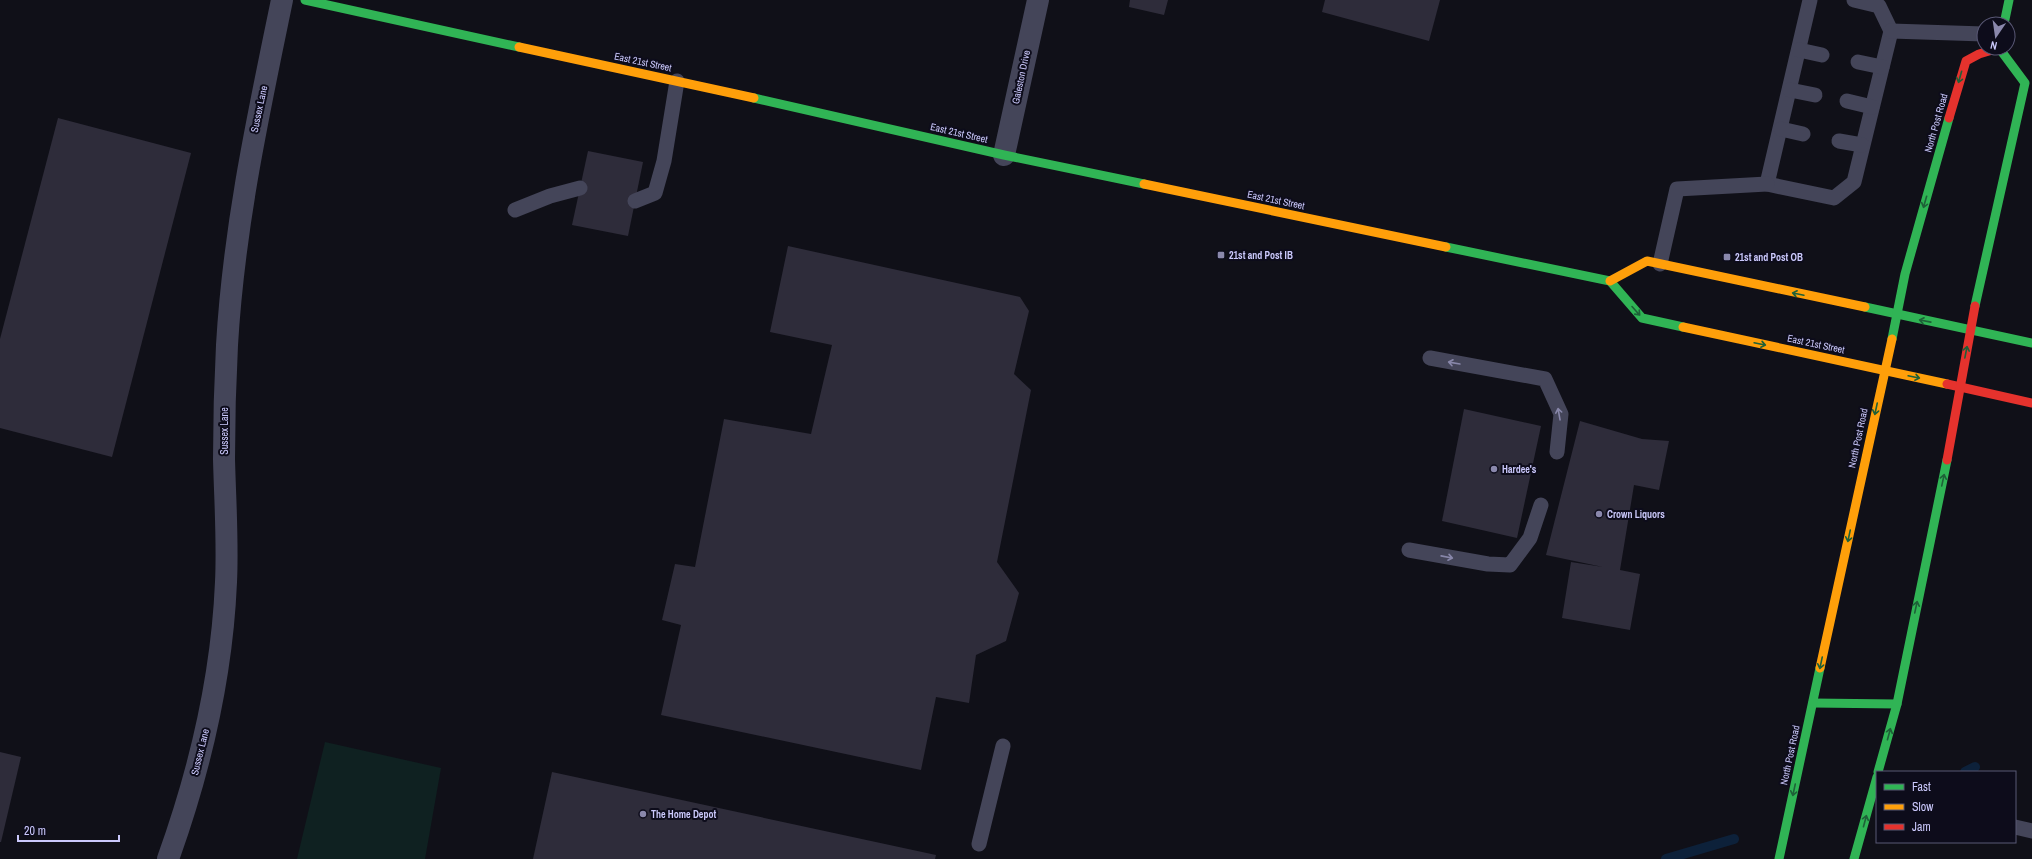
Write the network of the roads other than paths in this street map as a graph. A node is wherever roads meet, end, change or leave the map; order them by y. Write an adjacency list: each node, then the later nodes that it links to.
1 (282, 0): 50 (street, Sussex Lane)
2 (305, 0): 16 (main road, East 21st Street)
3 (1038, 0): 25 (street, Galeston Drive)
4 (1810, 0): 10 (lane)
5 (1854, 0): 8 (lane)
6 (2009, 0): 7 (main road)
7 (2006, 16)
8 (1891, 30): 9 (lane); 15 (lane)
9 (1976, 34)
10 (1799, 50): 11 (lane); 17 (lane)
11 (1822, 55)
12 (1976, 56): 32 (main road, North Post Road, one-way to 32)
13 (2005, 56): 33 (main road, North Post Road)
14 (1858, 62): 15 (lane)
15 (1882, 68): 20 (lane)
16 (677, 81): 25 (main road, East 21st Street); 28 (lane)
17 (1790, 90): 18 (lane); 21 (lane)
18 (1815, 95)
19 (1847, 102): 20 (lane)
20 (1872, 107): 24 (lane)
21 (1781, 129): 22 (lane); 26 (lane)
22 (1803, 134)
23 (1839, 141): 24 (lane)
24 (1862, 145): 26 (lane)
25 (1004, 155): 31 (main road, East 21st Street)
26 (1767, 184): 30 (lane)
27 (580, 188): 29 (lane)
28 (635, 201)
29 (515, 210)
30 (1660, 264): 31 (main road); 32 (main road, one-way to 30)
31 (1610, 281): 36 (main road, East 21st Street, one-way to 36)
32 (1897, 315): 33 (main road, one-way to 32); 36 (main road, North Post Road)
33 (1970, 330): 34 (main road); 37 (main road, North Post Road, one-way to 33)
34 (2032, 343)
35 (1430, 358): 39 (lane, one-way to 35)
36 (1884, 371): 37 (main road, East 21st Street, one-way to 37); 42 (main road, North Post Road, one-way to 42)
37 (1959, 386): 38 (main road, East 21st Street); 43 (main road, North Post Road, one-way to 37)
38 (2032, 403)
39 (1557, 452)
40 (1541, 505): 41 (lane, one-way to 40)
41 (1409, 550)
42 (1813, 703): 43 (main road); 51 (main road, North Post Road, one-way to 51)
43 (1898, 704): 45 (main road, North Post Road, one-way to 43)
44 (1003, 746): 49 (lane)
45 (1878, 771)
46 (1876, 781): 52 (main road, one-way to 46)
47 (2016, 827): 48 (lane)
48 (2032, 831)
49 (979, 844)
50 (168, 859)
51 (1779, 859)
52 (1854, 859)

